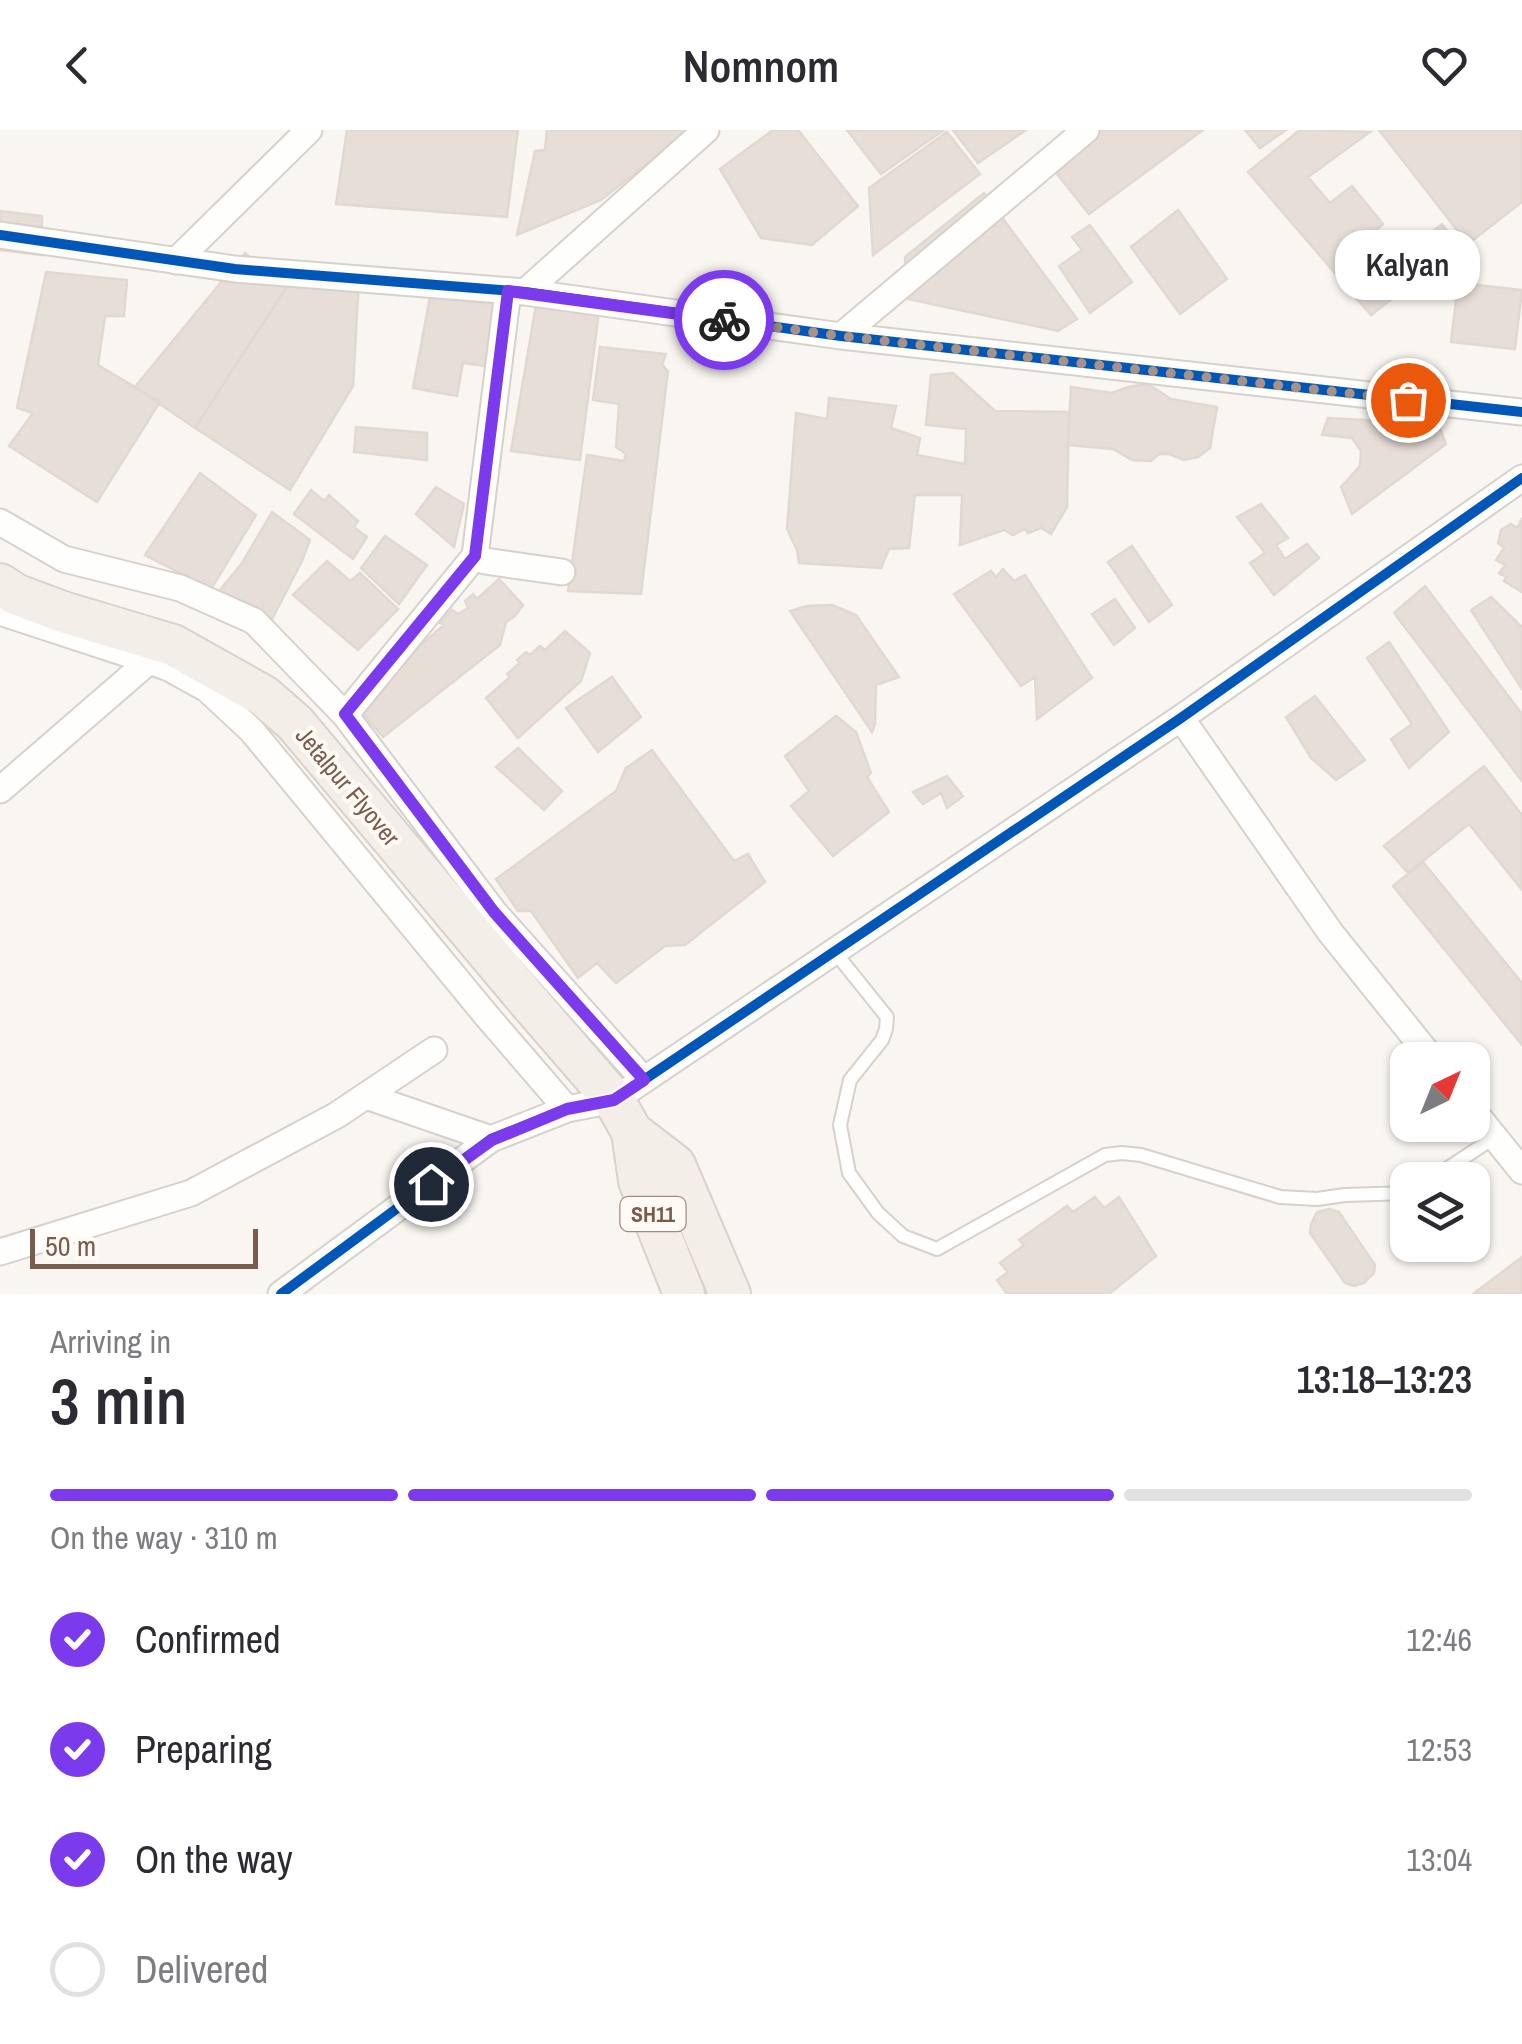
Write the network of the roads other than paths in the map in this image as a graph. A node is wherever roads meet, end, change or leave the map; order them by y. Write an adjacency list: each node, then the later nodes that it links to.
1 (309, 130): 5 (street)
2 (706, 130): 6 (street)
3 (1086, 130): 7 (street)
4 (0, 235): 5 (street)
5 (176, 260): 6 (street)
6 (516, 292): 7 (street); 11 (street)
7 (840, 336): 8 (street)
8 (1522, 412)
9 (1522, 478): 17 (street)
10 (0, 522): 16 (street)
11 (475, 556): 12 (street); 16 (street)
12 (562, 572)
13 (0, 584): 23 (main road, Jetalpur Flyover)
14 (0, 612): 15 (street)
15 (150, 661): 18 (street); 24 (street)
16 (345, 714): 23 (street)
17 (1181, 718): 19 (street); 20 (street)
18 (0, 790)
19 (834, 951): 23 (street); 30 (lane)
20 (1419, 1042)
21 (434, 1050): 22 (street)
22 (366, 1096): 27 (street); 31 (street)
23 (630, 1104): 24 (street); 33 (main road, SH11); 34 (main road, Jetalpur Flyover)
24 (567, 1109): 27 (street)
25 (1490, 1132): 26 (street)
26 (1495, 1138): 28 (lane); 29 (street)
27 (492, 1140): 32 (street)
28 (1458, 1162)
29 (1522, 1171)
30 (1390, 1194)
31 (0, 1252)
32 (281, 1294)
33 (684, 1294)
34 (730, 1294)

